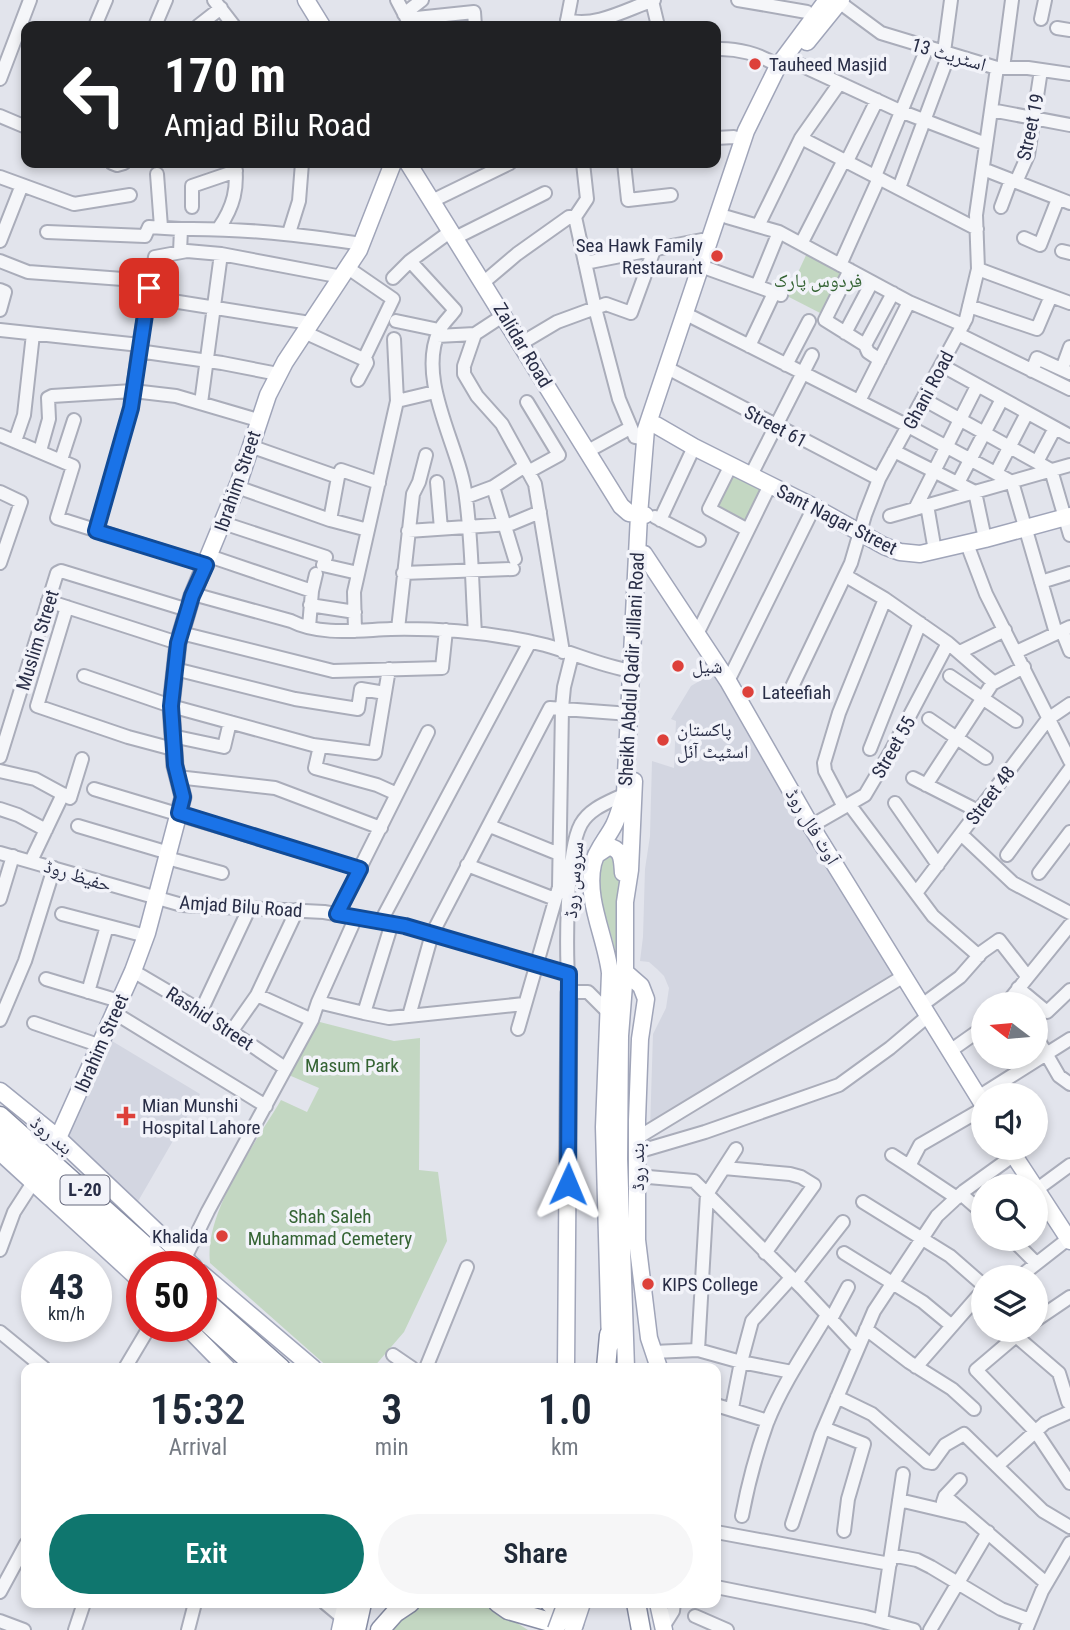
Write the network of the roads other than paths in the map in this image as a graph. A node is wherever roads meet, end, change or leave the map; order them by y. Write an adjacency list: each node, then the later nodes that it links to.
1 (30, 0): 31 (street)
2 (106, 0): 19 (street)
3 (166, 0): 20 (street)
4 (306, 0): 23 (main road)
5 (397, 0): 18 (street)
6 (422, 0): 18 (street)
7 (571, 0): 25 (street)
8 (653, 0): 15 (street); 27 (street)
9 (738, 0): 16 (street)
10 (951, 0): 30 (street)
11 (1013, 0): 33 (street, Ghani Road)
12 (1045, 0): 17 (street)
13 (836, 1): 16 (main road, Sheikh Abdul Qadir Jillani Road); 28 (street, اسٹریٹ 13); 32 (main road, Sheikh Abdul Qadir Jillani Road)
14 (217, 4): 21 (street); 22 (street)
15 (626, 5): 26 (street)
16 (811, 18): 32 (main road, Sheikh Abdul Qadir Jillani Road)
17 (1041, 19)
18 (406, 20): 24 (street)
19 (98, 21)
20 (157, 21)
21 (202, 21)
22 (230, 21)
23 (320, 21)
24 (475, 21)
25 (566, 21)
26 (595, 21)
27 (657, 21)
28 (927, 48): 30 (street, اسٹریٹ 13); 40 (street)
29 (721, 49): 32 (street)
30 (947, 53): 33 (street, اسٹریٹ 13); 43 (street)
31 (5, 54): 36 (street)
32 (785, 64): 37 (street); 48 (main road, Sheikh Abdul Qadir Jillani Road); 74 (main road, Sheikh Abdul Qadir Jillani Road)
33 (1000, 68): 34 (street, اسٹریٹ 13); 39 (street, Ghani Road)
34 (1041, 70): 35 (street, اسٹریٹ 13); 42 (street, Street 19)
35 (1070, 74)
36 (0, 79)
37 (839, 84): 38 (street); 47 (street)
38 (877, 100): 40 (street); 50 (street)
39 (991, 110): 42 (street); 49 (street, Ghani Road)
40 (901, 111): 43 (street); 62 (street)
41 (0, 116): 45 (street)
42 (1034, 117): 44 (street); 63 (street, Street 19)
43 (925, 121): 49 (street); 65 (street)
44 (1070, 123)
45 (21, 125)
46 (721, 138): 48 (street)
47 (801, 138): 50 (street); 75 (street)
48 (742, 140): 86 (main road, Sheikh Abdul Qadir Jillani Road)
49 (986, 144): 59 (street, Ghani Road)
50 (845, 161): 62 (street); 88 (street)
51 (233, 168): 71 (street)
52 (235, 168): 77 (street)
53 (302, 168): 82 (street)
54 (391, 168): 87 (main road, Ibrahim Street)
55 (411, 168): 69 (main road, Zalidar Road)
56 (484, 168): 69 (street)
57 (584, 168): 73 (street)
58 (625, 168): 68 (street)
59 (983, 169): 63 (street); 79 (street, Ghani Road)
60 (156, 174): 76 (street)
61 (0, 177): 64 (street)
62 (877, 177): 65 (street); 95 (street)
63 (1013, 181): 70 (street); 72 (street, Street 19)
64 (22, 185): 67 (street); 85 (street)
65 (899, 188): 79 (street)
66 (545, 193): 83 (street)
67 (130, 195)
68 (671, 195)
69 (432, 201): 83 (main road, Zalidar Road)
70 (1064, 201): 84 (street)
71 (192, 207)
72 (1001, 207)
73 (575, 217): 94 (street); 101 (street)
74 (727, 217): 75 (street); 96 (main road, Sheikh Abdul Qadir Jillani Road)
75 (758, 226): 81 (street)
76 (161, 228): 78 (street); 80 (street)
77 (219, 228): 78 (street); 82 (street)
78 (181, 229): 90 (street)
79 (977, 229): 97 (street, Ghani Road)
80 (47, 232)
81 (779, 232): 88 (street); 103 (street)
82 (289, 233): 87 (street)
83 (454, 234): 93 (street); 101 (main road, Zalidar Road)
84 (1024, 238)
85 (0, 241)
86 (708, 242): 89 (street); 165 (main road, Sheikh Abdul Qadir Jillani Road)
87 (362, 244): 98 (main road, Ibrahim Street)
88 (801, 244): 95 (street)
89 (654, 250): 94 (street); 112 (street)
90 (180, 252): 91 (street); 100 (street)
91 (221, 254): 98 (street); 111 (street)
92 (0, 261): 100 (street)
93 (410, 261): 99 (street); 121 (street)
94 (585, 263): 112 (street)
95 (845, 268): 102 (street); 122 (street)
96 (709, 269): 103 (street); 115 (main road, Sheikh Abdul Qadir Jillani Road)
97 (978, 269): 106 (street); 110 (street, Ghani Road)
98 (345, 272): 118 (main road, Ibrahim Street); 132 (street)
99 (393, 278)
100 (150, 281): 107 (street)
101 (484, 282): 114 (main road, Zalidar Road)
102 (872, 282): 105 (street); 122 (street)
103 (757, 286): 128 (street)
104 (0, 290): 113 (street)
105 (893, 293): 108 (street); 127 (street)
106 (1051, 296): 109 (street); 110 (street)
107 (147, 297): 111 (street); 130 (street)
108 (909, 302): 119 (street); 133 (street)
109 (1070, 303)
110 (969, 306): 119 (street, Ghani Road)
111 (215, 307): 118 (street); 134 (street)
112 (595, 308): 126 (street); 160 (street)
113 (0, 310)
114 (504, 315): 124 (street); 126 (main road, Zalidar Road)
115 (692, 317): 128 (street); 137 (main road, Sheikh Abdul Qadir Jillani Road)
116 (396, 321): 121 (street)
117 (808, 321): 135 (street)
118 (307, 327): 132 (street); 141 (main road, Ibrahim Street)
119 (960, 329): 136 (street, Ghani Road); 138 (street)
120 (0, 330): 123 (street)
121 (438, 333): 124 (street); 146 (street)
122 (845, 333): 127 (street)
123 (33, 334): 130 (street); 166 (street)
124 (475, 334): 180 (street)
125 (394, 339): 149 (street)
126 (520, 344): 172 (main road, Zalidar Road)
127 (865, 345): 133 (street)
128 (749, 346): 135 (street)
129 (1070, 347): 139 (street)
130 (139, 348): 134 (street); 145 (street)
131 (812, 355): 140 (street)
132 (365, 358): 142 (street)
133 (880, 360): 150 (street)
134 (207, 361): 141 (street); 152 (street)
135 (786, 365): 140 (street)
136 (941, 365): 143 (street); 148 (street, Ghani Road)
137 (673, 371): 157 (main road, Sheikh Abdul Qadir Jillani Road); 158 (street, Street 61)
138 (1032, 371): 139 (street); 144 (street)
139 (1066, 371)
140 (803, 373): 150 (street); 158 (street)
141 (278, 374): 156 (main road, Ibrahim Street)
142 (358, 380)
143 (976, 386): 147 (street); 154 (street)
144 (1070, 389)
145 (133, 391): 152 (street); 171 (street); 211 (street)
146 (435, 392): 149 (street); 196 (street)
147 (1002, 399): 153 (street); 162 (street)
148 (923, 400): 154 (street); 159 (street, Ghani Road)
149 (397, 401): 189 (street)
150 (859, 401): 159 (street)
151 (527, 402): 180 (street)
152 (201, 403): 156 (street)
153 (1027, 413): 161 (street); 169 (street)
154 (959, 419): 162 (street); 168 (street)
155 (74, 420): 176 (street)
156 (258, 420): 167 (main road, Ibrahim Street)
157 (656, 425): 170 (main road, Sant Nagar Street); 200 (main road, Sheikh Abdul Qadir Jillani Road)
158 (776, 426): 184 (street); 186 (street, Street 61)
159 (908, 426): 168 (street); 173 (street, Ghani Road)
160 (629, 428): 165 (street); 172 (street)
161 (1055, 428): 164 (street); 177 (street)
162 (985, 432): 169 (street); 175 (street)
163 (0, 435): 166 (street)
164 (1070, 436)
165 (644, 439): 200 (main road, Sheikh Abdul Qadir Jillani Road)
166 (15, 441): 171 (street)
167 (250, 446): 185 (street); 192 (main road, Ibrahim Street)
168 (946, 446): 175 (street); 182 (street)
169 (1009, 446): 177 (street); 183 (street)
170 (694, 447): 178 (main road, Sant Nagar Street); 200 (street)
171 (40, 451): 176 (street)
172 (588, 451): 200 (main road, Zalidar Road)
173 (894, 452): 182 (street); 186 (street, Ghani Road)
174 (426, 455): 212 (street)
175 (971, 458): 183 (street); 190 (street)
176 (61, 460): 211 (street)
177 (1037, 462): 181 (street)
178 (731, 465): 184 (main road, Sant Nagar Street); 210 (street)
179 (1070, 465): 181 (street)
180 (527, 469): 193 (street); 199 (street)
181 (1051, 470): 188 (street); 202 (street)
182 (933, 471): 190 (street); 198 (street)
183 (996, 473): 188 (street)
184 (751, 475): 191 (main road, Sant Nagar Street)
185 (338, 477): 189 (street); 203 (street)
186 (879, 479): 213 (street, Ghani Road)
187 (437, 482): 208 (street)
188 (1012, 482): 195 (street); 207 (street)
189 (379, 483): 209 (street)
190 (958, 484): 195 (street)
191 (770, 485): 197 (main road, Sant Nagar Street); 210 (street)
192 (237, 487): 203 (street); 204 (main road, Ibrahim Street)
193 (493, 487): 196 (street); 205 (street)
194 (0, 492): 221 (street)
195 (975, 492): 198 (street); 216 (street)
196 (466, 497): 206 (street)
197 (814, 507): 213 (main road, Sant Nagar Street); 258 (street)
198 (921, 507): 201 (street); 218 (street)
199 (540, 512): 205 (street); 251 (street)
200 (648, 515): 215 (street); 219 (main road, Sheikh Abdul Qadir Jillani Road)
201 (890, 516)
202 (1067, 517): 207 (main road, Sant Nagar Street); 214 (street)
203 (330, 520): 209 (street)
204 (223, 523): 220 (main road, Ibrahim Street); 223 (street)
205 (505, 524): 206 (street); 222 (street)
206 (468, 527): 208 (street); 222 (street)
207 (1025, 528): 216 (main road, Sant Nagar Street); 228 (street)
208 (440, 529): 212 (street)
209 (368, 530): 223 (street)
210 (748, 530): 244 (street)
211 (96, 531): 220 (street)
212 (408, 531): 224 (street)
213 (860, 532): 218 (main road, Sant Nagar Street); 227 (street, Ghani Road)
214 (1070, 535)
215 (699, 540)
216 (985, 540): 217 (main road, Sant Nagar Street)
217 (967, 544): 218 (main road, Sant Nagar Street); 240 (street)
218 (935, 551)
219 (640, 554): 244 (main road, آوٹ فال روڈ); 255 (main road, Sheikh Abdul Qadir Jillani Road); 317 (main road, Sheikh Abdul Qadir Jillani Road)
220 (208, 560): 229 (street); 232 (main road, Ibrahim Street)
221 (0, 564)
222 (471, 570): 224 (street); 243 (street)
223 (358, 573): 235 (street)
224 (403, 573): 238 (street)
225 (1070, 573): 228 (street)
226 (316, 574): 229 (street)
227 (846, 576): 230 (street); 261 (street, Ghani Road)
228 (1041, 582): 241 (street)
229 (312, 591): 233 (street)
230 (885, 599): 236 (street); 289 (street)
231 (48, 601): 232 (street, Muslim Street); 234 (street); 276 (street, Muslim Street)
232 (191, 602): 237 (street); 245 (main road, Ibrahim Street)
233 (310, 605): 235 (street); 237 (street)
234 (67, 607): 245 (street); 273 (street)
235 (355, 612): 242 (street)
236 (920, 623): 247 (street); 275 (street)
237 (309, 627): 242 (street)
238 (398, 629): 239 (street); 242 (street)
239 (446, 630): 243 (street); 254 (street)
240 (1004, 630): 249 (street); 250 (street)
241 (1063, 630): 248 (street); 250 (street)
242 (355, 631)
243 (475, 633): 246 (street)
244 (696, 634): 258 (main road, آوٹ فال روڈ)
245 (180, 638): 253 (main road, Ibrahim Street); 254 (street)
246 (530, 642): 251 (street); 324 (street)
247 (948, 643): 249 (street); 289 (street, Street 55)
248 (1070, 651)
249 (960, 652): 259 (street)
250 (1016, 652): 252 (street)
251 (568, 653): 255 (street); 265 (street)
252 (1024, 667): 259 (street); 268 (street)
253 (175, 669): 260 (street); 264 (main road, Ibrahim Street)
254 (389, 669): 260 (street)
255 (632, 670): 266 (main road, Sheikh Abdul Qadir Jillani Road)
256 (84, 676): 264 (street)
257 (950, 676): 262 (street)
258 (728, 681): 295 (main road, آوٹ فال روڈ)
259 (993, 682): 262 (street)
260 (385, 693): 274 (street)
261 (789, 693)
262 (983, 697): 269 (street); 272 (street)
263 (1070, 704): 268 (street, Street 48)
264 (171, 706): 270 (street); 273 (main road, Ibrahim Street)
265 (562, 708): 266 (street); 294 (street); 301 (street)
266 (630, 713): 287 (main road, Sheikh Abdul Qadir Jillani Road)
267 (929, 719): 272 (street)
268 (1048, 719): 279 (street); 291 (street, Street 48)
269 (1016, 721)
270 (230, 722): 273 (street); 274 (street)
271 (428, 732): 286 (street)
272 (956, 738): 277 (street); 283 (street)
273 (172, 743): 281 (main road, Ibrahim Street)
274 (320, 746): 286 (street)
275 (870, 749)
276 (0, 757)
277 (986, 758)
278 (82, 759): 285 (street)
279 (1069, 761): 303 (street)
280 (0, 771): 285 (street)
281 (177, 777): 292 (main road, Ibrahim Street); 296 (street)
282 (913, 778): 283 (street)
283 (926, 785): 291 (street)
284 (94, 789): 292 (street)
285 (63, 794): 297 (street)
286 (397, 794): 296 (street)
287 (625, 794): 302 (main road, Sheikh Abdul Qadir Jillani Road); 333 (street, سروس روڈ)
288 (895, 803): 308 (street)
289 (846, 806): 295 (street, Street 55); 313 (street)
290 (0, 809): 297 (street)
291 (978, 811): 299 (street, Street 48)
292 (179, 813): 305 (main road, Ibrahim Street); 310 (street)
293 (78, 826): 305 (street)
294 (490, 826): 301 (street); 307 (street)
295 (811, 826): 334 (main road, آوٹ فال روڈ)
296 (381, 828): 310 (street)
297 (46, 830): 306 (street)
298 (1070, 832): 312 (street)
299 (961, 834): 308 (street, Street 48); 320 (street)
300 (0, 852): 304 (street, حفیظ روڈ)
301 (559, 854): 316 (street)
302 (596, 855): 317 (main road); 347 (main road, Sheikh Abdul Qadir Jillani Road)
303 (1007, 855)
304 (13, 856): 306 (street, حفیظ روڈ); 314 (street)
305 (168, 856): 311 (street); 315 (main road, Ibrahim Street)
306 (31, 861): 309 (street, حفیظ روڈ)
307 (467, 865): 316 (street); 327 (street)
308 (938, 865): 313 (street, Street 48)
309 (54, 868): 315 (street, حفیظ روڈ); 351 (street)
310 (360, 869): 322 (street)
311 (222, 873)
312 (1038, 873)
313 (916, 893): 329 (street)
314 (0, 899)
315 (157, 899): 318 (street, Amjad Bilu Road); 328 (main road, Ibrahim Street)
316 (555, 899): 330 (street)
317 (625, 902): 332 (main road, Sheikh Abdul Qadir Jillani Road)
318 (249, 909): 319 (street, Amjad Bilu Road); 346 (street)
319 (297, 910): 322 (street, Amjad Bilu Road); 342 (street)
320 (1070, 913)
321 (62, 914): 326 (street)
322 (337, 914): 323 (street, Amjad Bilu Road)
323 (356, 917): 324 (street, Amjad Bilu Road); 343 (street)
324 (387, 922): 327 (street, Amjad Bilu Road); 349 (street)
325 (1070, 925): 335 (street)
326 (107, 926): 328 (street); 339 (street)
327 (432, 934): 330 (street, Amjad Bilu Road); 350 (street)
328 (146, 936): 331 (main road, Ibrahim Street)
329 (979, 956): 335 (street); 348 (street)
330 (535, 965): 333 (street, Amjad Bilu Road); 344 (street)
331 (133, 971): 345 (main road, Ibrahim Street); 346 (street, Rashid Street)
332 (625, 972): 373 (main road, بند روڈ); 438 (main road, Sheikh Abdul Qadir Jillani Road)
333 (569, 974): 340 (street, سروس روڈ)
334 (904, 976): 348 (main road, آوٹ فال روڈ); 373 (street)
335 (1027, 976): 337 (street)
336 (46, 979): 339 (street)
337 (1018, 988): 338 (street); 341 (street)
338 (1070, 990)
339 (89, 992): 345 (street)
340 (569, 992): 347 (street); 436 (main road)
341 (1015, 992)
342 (257, 995): 352 (street); 355 (street)
343 (318, 1002): 349 (street); 352 (street)
344 (524, 1004): 350 (street); 354 (street)
345 (116, 1007): 358 (main road, Ibrahim Street); 368 (street)
346 (201, 1011): 355 (street, Rashid Street)
347 (607, 1011): 418 (main road, Sheikh Abdul Qadir Jillani Road)
348 (925, 1011): 359 (main road, آوٹ فال روڈ); 373 (street)
349 (364, 1013): 350 (street)
350 (409, 1016)
351 (0, 1020)
352 (312, 1020): 362 (street)
353 (34, 1023): 358 (street)
354 (518, 1029)
355 (230, 1032): 362 (street, Rashid Street)
356 (971, 1036): 359 (street)
357 (1070, 1039): 360 (street)
358 (101, 1046): 372 (main road, Ibrahim Street)
359 (950, 1051): 366 (main road, آوٹ فال روڈ)
360 (1048, 1053)
361 (1048, 1057): 365 (street)
362 (285, 1068): 368 (street)
363 (1026, 1069): 364 (street)
364 (1008, 1083)
365 (1070, 1084)
366 (971, 1085)
367 (0, 1091): 372 (main road, بند روڈ)
368 (266, 1106): 396 (street)
369 (971, 1110): 379 (street)
370 (0, 1116): 394 (highway, L-20)
371 (0, 1133): 393 (highway, L-20)
372 (58, 1138): 395 (main road, بند روڈ)
373 (637, 1145): 381 (main road, بند روڈ)
374 (737, 1149): 380 (street)
375 (0, 1152): 383 (main road)
376 (892, 1154): 379 (street)
377 (1001, 1160): 385 (street)
378 (1070, 1165): 382 (street)
379 (909, 1166): 385 (street)
380 (724, 1168): 384 (street); 398 (street)
381 (637, 1177): 384 (street); 425 (main road, بند روڈ)
382 (1048, 1180)
383 (34, 1181): 392 (street); 402 (main road)
384 (707, 1194): 398 (street); 424 (street)
385 (959, 1196): 387 (street); 390 (street)
386 (863, 1202): 390 (street)
387 (971, 1205)
388 (1048, 1207): 391 (main road)
389 (843, 1222): 405 (street)
390 (921, 1239): 404 (street); 406 (street)
391 (1069, 1240): 400 (street)
392 (0, 1251)
393 (132, 1251)
394 (167, 1251)
395 (170, 1251)
396 (189, 1251)
397 (1024, 1251): 400 (street)
398 (765, 1253): 405 (street)
399 (844, 1253): 406 (street)
400 (1036, 1263): 401 (street)
401 (1034, 1265)
402 (126, 1267)
403 (467, 1267): 435 (street)
404 (971, 1274)
405 (794, 1280): 413 (street); 427 (street)
406 (891, 1284): 414 (street); 415 (street)
407 (217, 1287): 433 (main road)
408 (848, 1287): 413 (street)
409 (1070, 1297): 412 (street)
410 (971, 1304): 414 (street)
411 (217, 1311): 432 (highway)
412 (1048, 1312)
413 (829, 1317): 423 (street); 441 (street)
414 (951, 1326): 440 (street)
415 (866, 1329): 423 (street); 440 (street)
416 (0, 1332): 428 (street)
417 (217, 1332): 431 (highway)
418 (609, 1335): 437 (highway)
419 (140, 1342): 429 (street)
420 (202, 1342): 430 (main road)
421 (1009, 1342): 449 (street)
422 (1029, 1342): 444 (street)
423 (858, 1348): 442 (street)
424 (698, 1350): 425 (street); 427 (street)
425 (653, 1352): 439 (main road, بند روڈ)
426 (393, 1354): 434 (street)
427 (741, 1362): 441 (street); 445 (street)
428 (38, 1363)
429 (128, 1363)
430 (222, 1363)
431 (252, 1363)
432 (275, 1363)
433 (307, 1363)
434 (405, 1363)
435 (428, 1363)
436 (566, 1363)
437 (608, 1363)
438 (626, 1363)
439 (657, 1363)
440 (916, 1367): 446 (street)
441 (792, 1372): 447 (street)
442 (837, 1397): 448 (street); 450 (street)
443 (721, 1406): 445 (street)
444 (1069, 1407): 449 (street)
445 (732, 1408): 447 (street)
446 (974, 1409)
447 (768, 1421): 457 (street)
448 (824, 1428): 459 (street); 461 (street)
449 (1036, 1432): 450 (street); 453 (street)
450 (998, 1465): 460 (street)
451 (903, 1474): 455 (street)
452 (960, 1480): 454 (street)
453 (1070, 1483)
454 (945, 1496): 456 (street); 458 (street)
455 (899, 1500): 456 (street); 466 (street)
456 (940, 1509): 458 (street)
457 (742, 1516)
458 (969, 1516): 462 (street)
459 (792, 1524)
460 (1070, 1527)
461 (844, 1531)
462 (988, 1532): 467 (street); 468 (street)
463 (721, 1533): 466 (street)
464 (1070, 1543): 468 (street)
465 (21, 1553): 470 (street)
466 (891, 1559): 467 (street); 487 (street)
467 (958, 1582): 488 (street); 501 (street)
468 (1046, 1583): 488 (street)
469 (721, 1588): 484 (street)
470 (0, 1591)
471 (82, 1608): 492 (street)
472 (194, 1608): 493 (street)
473 (331, 1608): 485 (street)
474 (402, 1608): 494 (highway)
475 (505, 1608): 489 (highway)
476 (534, 1608): 489 (highway)
477 (556, 1608): 496 (highway, bridge)
478 (564, 1608): 489 (main road, bridge)
479 (580, 1608): 495 (main road, bridge)
480 (636, 1608): 497 (highway)
481 (659, 1608): 490 (main road)
482 (673, 1608): 490 (street)
483 (695, 1616): 498 (street)
484 (866, 1618): 487 (street); 499 (street)
485 (346, 1620)
486 (0, 1621): 491 (street)
487 (881, 1621): 500 (street)
488 (1028, 1625)
489 (555, 1627)
490 (664, 1629)
491 (24, 1630)
492 (75, 1630)
493 (188, 1630)
494 (380, 1630)
495 (573, 1630)
496 (581, 1630)
497 (641, 1630)
498 (727, 1630)
499 (858, 1630)
500 (913, 1630)
501 (930, 1630)

